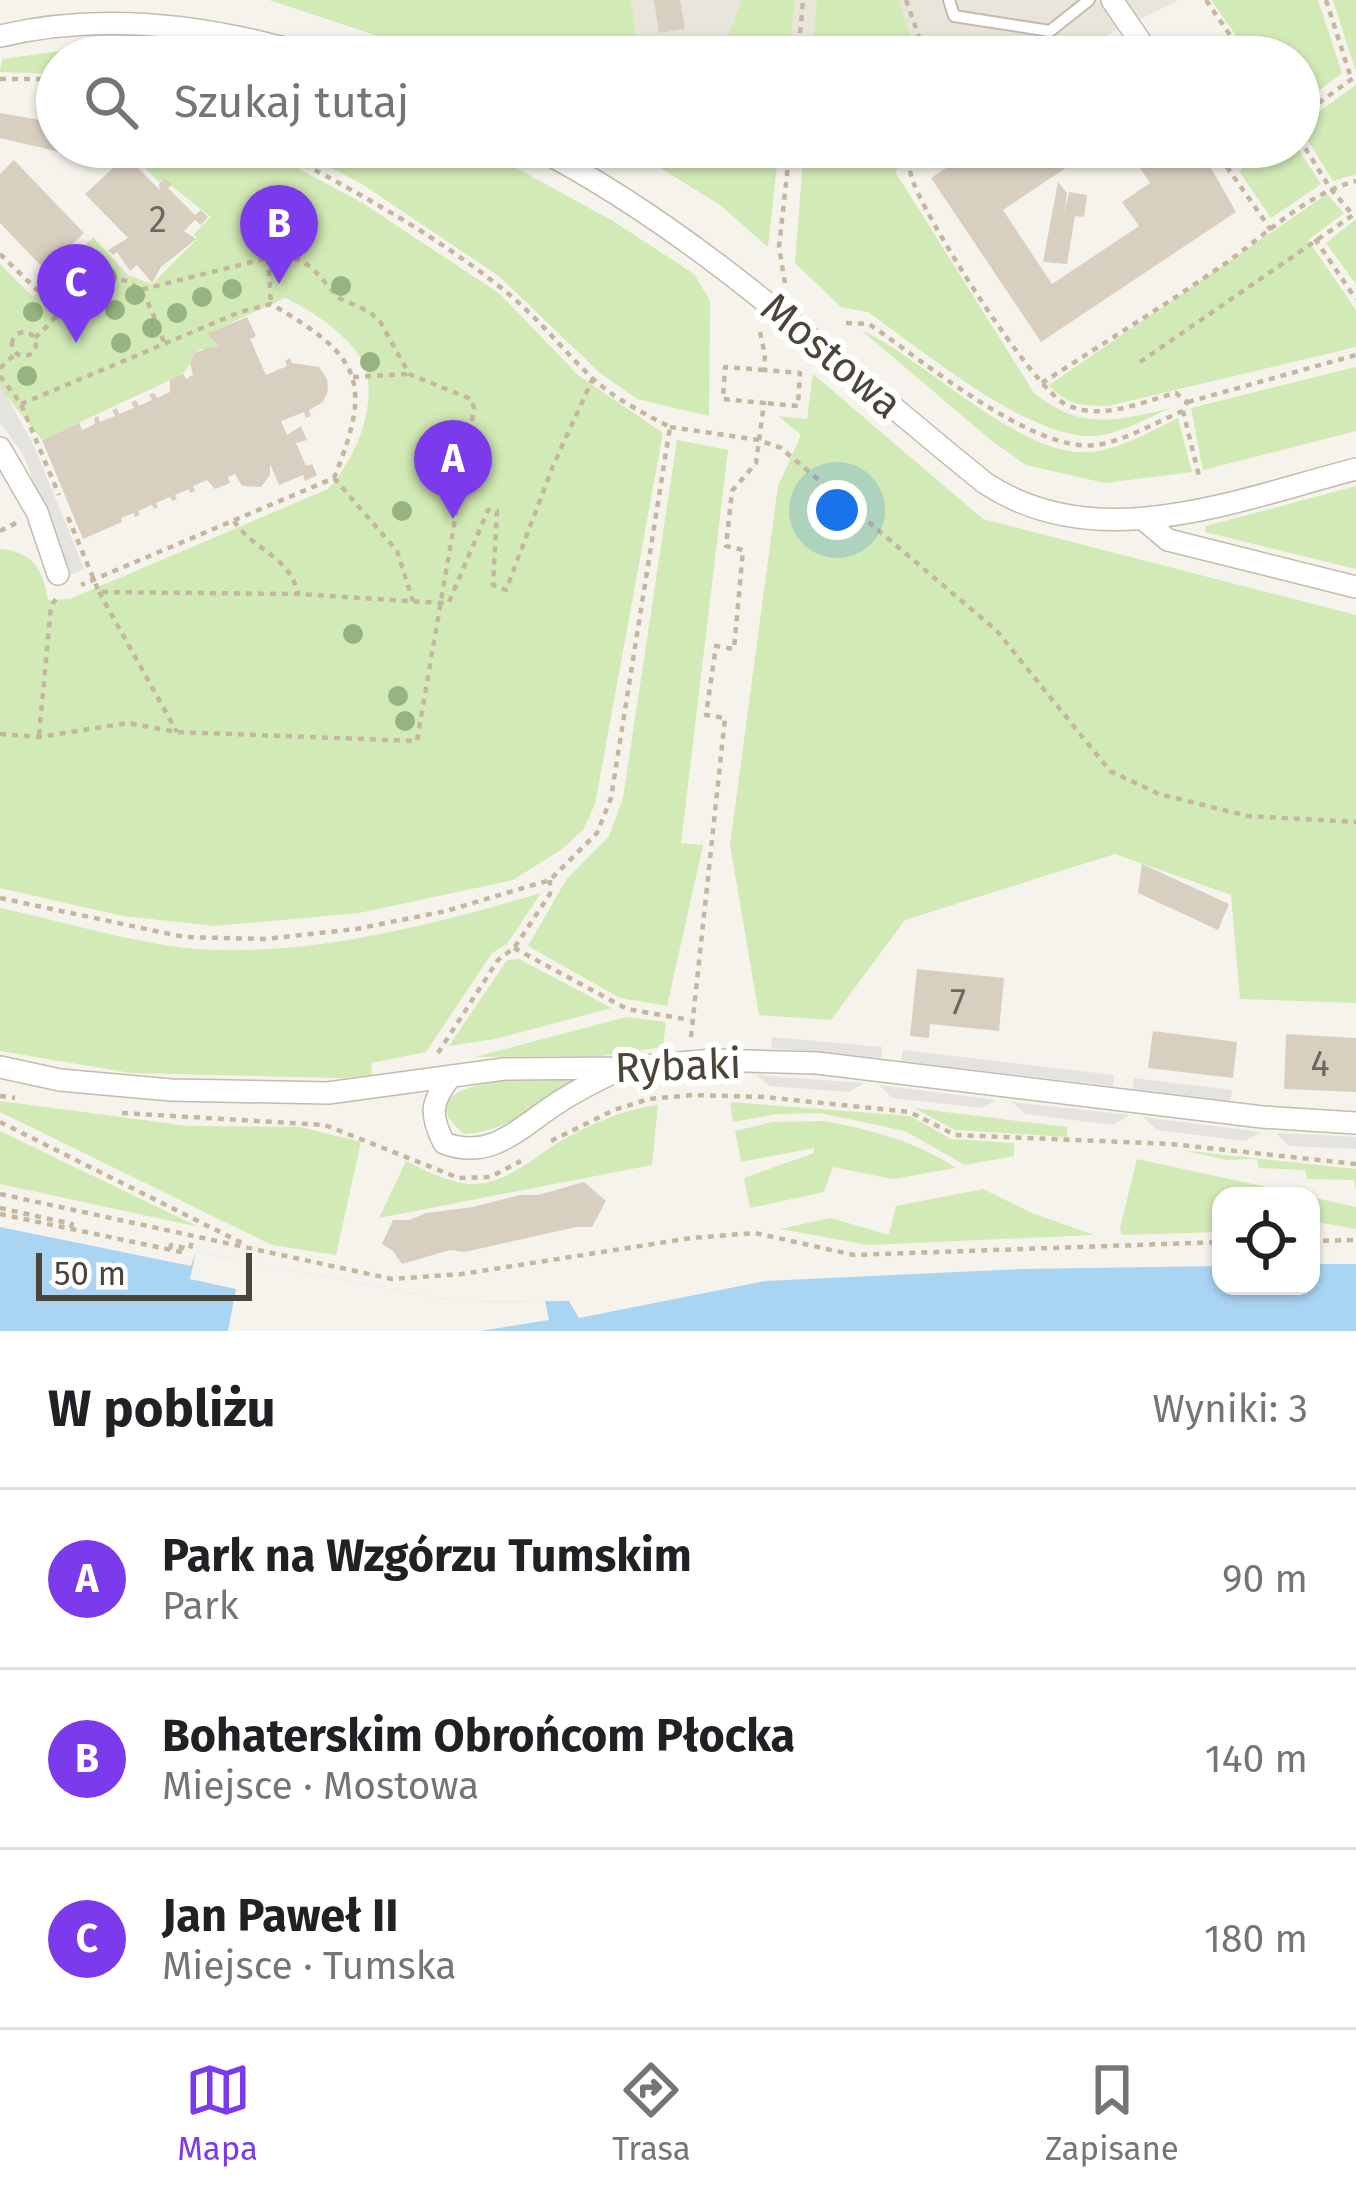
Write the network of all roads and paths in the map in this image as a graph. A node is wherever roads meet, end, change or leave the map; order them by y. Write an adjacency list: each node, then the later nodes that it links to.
1 (803, 0): 10 (path)
2 (906, 0): 11 (path)
3 (949, 0): 4 (lane)
4 (1089, 0)
5 (1112, 0): 12 (street)
6 (1206, 0): 13 (path)
7 (1326, 0): 14 (path)
8 (0, 36): 9 (street)
9 (234, 36)
10 (800, 36)
11 (919, 36)
12 (1137, 36)
13 (1231, 36)
14 (1353, 77): 17 (path)
15 (0, 79): 16 (path)
16 (36, 80)
17 (1320, 101)
18 (313, 168): 47 (path)
19 (572, 168): 59 (street, Mostowa)
20 (788, 168): 27 (path)
21 (910, 168): 48 (path)
22 (1227, 168): 28 (path)
23 (1318, 168): 25 (path)
24 (1356, 181): 25 (path)
25 (1330, 188): 26 (path); 28 (path)
26 (1354, 213): 29 (path)
27 (783, 220)
28 (1270, 230): 48 (path)
29 (1315, 239): 33 (path); 42 (path)
30 (0, 254): 35 (path)
31 (268, 258): 32 (path); 34 (path); 45 (path)
32 (140, 290): 35 (path); 38 (path)
33 (1356, 299)
34 (271, 304): 38 (path); 46 (path)
35 (62, 314): 37 (path)
36 (846, 323): 52 (path)
37 (35, 338): 39 (path); 39 (path)
38 (164, 342): 51 (path)
39 (16, 353): 44 (path)
40 (765, 355): 43 (path)
41 (1356, 355): 49 (path)
42 (1140, 362)
43 (764, 370): 50 (path); 50 (path)
44 (0, 372): 51 (path)
45 (410, 374): 46 (path); 67 (path)
46 (353, 377): 58 (path)
47 (593, 378): 53 (path); 67 (path)
48 (1042, 383): 49 (path)
49 (1187, 402): 52 (path)
50 (764, 403): 54 (path)
51 (21, 404): 61 (path)
52 (1183, 411): 57 (path)
53 (670, 427): 54 (path); 72 (path)
54 (759, 440): 71 (path); 74 (path)
55 (0, 448): 62 (street)
56 (1356, 469): 59 (street, Mostowa)
57 (1199, 476)
58 (334, 478): 60 (path); 66 (path)
59 (1143, 519): 63 (street, Mostowa)
60 (234, 521): 61 (path); 65 (path)
61 (95, 581): 62 (path); 64 (path)
62 (66, 584): 70 (path)
63 (1356, 586)
64 (100, 592): 65 (path); 68 (path)
65 (298, 594): 66 (path)
66 (413, 601): 67 (path)
67 (441, 603): 68 (path)
68 (177, 732): 70 (path)
69 (0, 734): 70 (path)
70 (39, 737)
71 (1356, 822)
72 (550, 880): 73 (path); 74 (path)
73 (0, 898)
74 (514, 948): 75 (path)
75 (435, 1057)
76 (0, 1067): 78 (street, Rybaki)
77 (622, 1068): 78 (street, Rybaki); 78 (street); 81 (street, Rybaki)
78 (451, 1076)
79 (106, 1112): 83 (path)
80 (0, 1122): 91 (path)
81 (1356, 1123)
82 (551, 1141): 84 (path)
83 (531, 1154)
84 (1356, 1164)
85 (0, 1194): 87 (path)
86 (0, 1211): 92 (path)
87 (194, 1236): 91 (path); 92 (path)
88 (1356, 1240): 89 (path)
89 (1320, 1241)
90 (1212, 1242): 91 (path)
91 (252, 1248)
92 (170, 1250): 93 (path)
93 (186, 1253)

